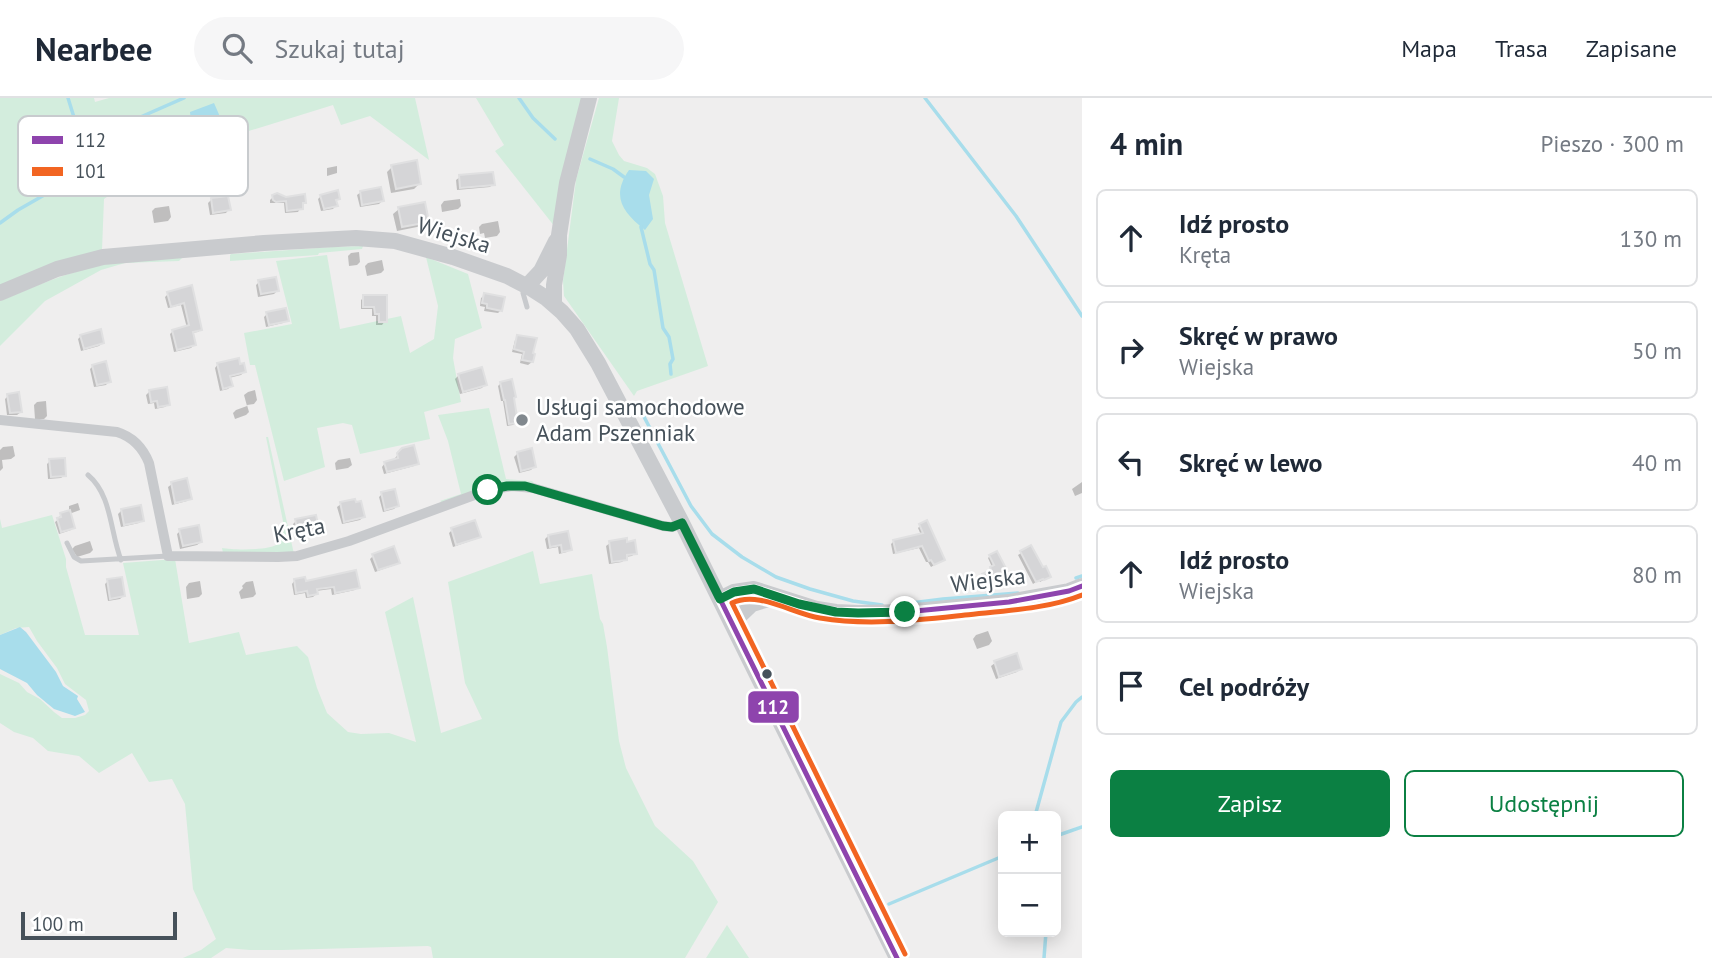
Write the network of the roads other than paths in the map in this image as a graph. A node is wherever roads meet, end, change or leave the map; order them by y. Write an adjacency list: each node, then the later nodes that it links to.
1 (589, 98): 2 (street)
2 (559, 235): 3 (street); 5 (street)
3 (527, 286): 4 (street, Wiejska); 5 (street, Wiejska); 6 (lane)
4 (0, 293)
5 (554, 304): 9 (street, Wiejska)
6 (527, 307)
7 (0, 420): 11 (street)
8 (88, 475): 12 (lane)
9 (682, 523): 11 (street, Kręta); 15 (street, Wiejska)
10 (67, 543): 12 (lane)
11 (168, 556): 12 (lane)
12 (121, 560)
13 (1082, 586): 14 (street, Wiejska)
14 (775, 597): 15 (street, Wiejska); 16 (street)
15 (720, 599): 16 (street, Wiejska)
16 (732, 623): 17 (street, Wiejska)
17 (897, 958)

